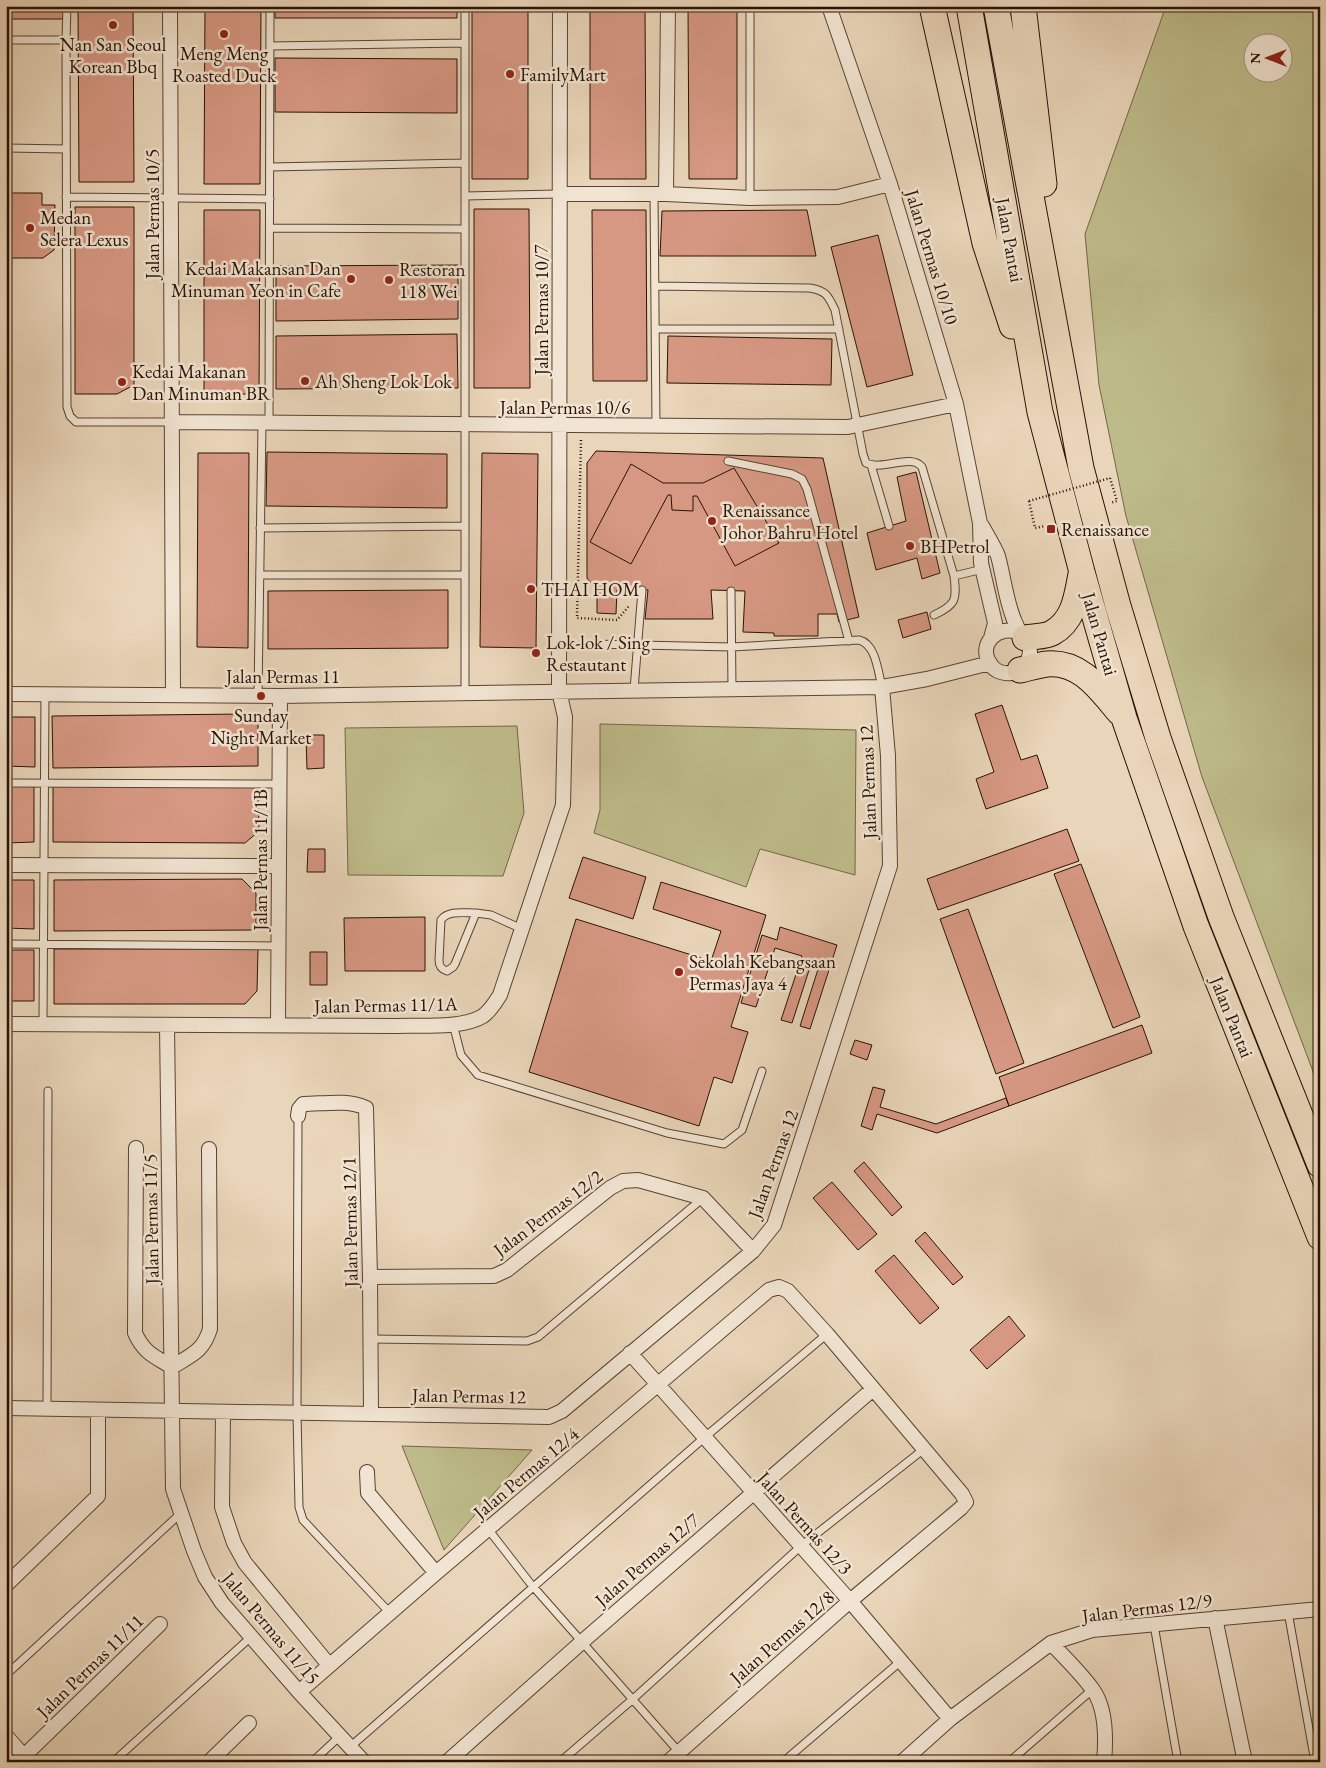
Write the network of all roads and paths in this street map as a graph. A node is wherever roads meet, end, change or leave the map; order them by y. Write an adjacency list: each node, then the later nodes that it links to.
1 (67, 6): 15 (lane)
2 (170, 6): 28 (street, Jalan Permas 10/5)
3 (270, 6): 17 (lane)
4 (465, 6): 16 (lane)
5 (560, 6): 24 (street, Jalan Permas 10/7)
6 (668, 6): 25 (street)
7 (750, 6): 29 (lane)
8 (830, 6): 23 (street, Jalan Permas 10/10)
9 (932, 6): 18 (highway)
10 (937, 6): 18 (highway)
11 (969, 6): 37 (highway, Jalan Pantai)
12 (996, 6): 45 (highway, Jalan Pantai)
13 (1024, 6): 45 (highway)
14 (6, 40): 15 (lane)
15 (66, 40): 20 (lane)
16 (465, 43): 17 (lane); 21 (lane)
17 (270, 46): 22 (lane)
18 (943, 59): 37 (highway)
19 (6, 148): 20 (lane)
20 (66, 149): 27 (lane)
21 (465, 163): 22 (lane); 26 (lane)
22 (270, 167): 30 (lane)
23 (890, 184): 29 (street); 36 (street, Jalan Permas 10/10)
24 (560, 194): 25 (street); 26 (lane); 42 (street, Jalan Permas 10/7)
25 (660, 194): 29 (street); 33 (lane)
26 (465, 196): 32 (lane)
27 (66, 197): 28 (lane); 38 (lane)
28 (171, 198): 30 (lane); 38 (street, Jalan Permas 10/5)
29 (750, 198)
30 (270, 199): 31 (lane)
31 (270, 228): 32 (lane); 39 (lane)
32 (465, 229): 40 (lane)
33 (655, 286): 34 (lane); 35 (lane)
34 (656, 329): 35 (lane); 44 (lane)
35 (839, 329): 41 (lane)
36 (956, 404): 41 (street, Jalan Permas 10/6); 50 (street, Jalan Permas 10/10)
37 (1040, 412): 49 (highway, Jalan Pantai)
38 (172, 422): 39 (street, Jalan Permas 10/6); 77 (street, Jalan Permas 10/5)
39 (265, 423): 40 (street, Jalan Permas 10/6); 53 (lane)
40 (465, 425): 42 (street, Jalan Permas 10/6); 51 (lane)
41 (858, 425): 44 (street, Jalan Permas 10/6); 47 (lane)
42 (559, 426): 43 (street, Jalan Permas 10/6); 73 (street, Jalan Permas 10/7)
43 (581, 426): 44 (street, Jalan Permas 10/6); 59 (path)
44 (656, 426)
45 (1074, 432): 102 (highway, Jalan Pantai)
46 (728, 461): 64 (lane)
47 (871, 465): 52 (lane); 58 (lane)
48 (1110, 478): 49 (path, bridge)
49 (1068, 520): 55 (highway, Jalan Pantai)
50 (980, 523): 54 (street, Jalan Permas 10/10); 62 (street, Jalan Permas 10/10)
51 (465, 526): 53 (lane); 57 (lane)
52 (889, 526)
53 (260, 528): 56 (lane)
54 (983, 569): 58 (lane); 63 (street, Jalan Permas 10/10)
55 (1082, 572): 62 (highway); 80 (highway, Jalan Pantai)
56 (260, 575): 57 (lane); 78 (lane)
57 (465, 575): 74 (lane)
58 (954, 576): 61 (lane)
59 (642, 590): 66 (lane)
60 (731, 591): 67 (lane)
61 (934, 615)
62 (1023, 635): 63 (street); 69 (street)
63 (991, 638): 68 (street)
64 (849, 641): 67 (lane); 70 (lane)
65 (592, 644): 66 (lane)
66 (637, 644): 67 (lane); 72 (lane)
67 (732, 647): 71 (lane)
68 (990, 663): 69 (street); 70 (street)
69 (1020, 670): 80 (highway)
70 (882, 686): 71 (street, Jalan Permas 11); 105 (street, Jalan Permas 12)
71 (732, 689): 72 (street, Jalan Permas 11)
72 (634, 690): 73 (street, Jalan Permas 11)
73 (559, 692): 74 (street, Jalan Permas 11); 88 (street, Jalan Permas 11/1A)
74 (465, 693): 79 (street, Jalan Permas 11)
75 (6, 694): 76 (street, Jalan Permas 11)
76 (45, 694): 77 (street, Jalan Permas 11); 82 (lane)
77 (174, 695): 78 (street, Jalan Permas 11)
78 (258, 696): 79 (street, Jalan Permas 11)
79 (280, 696): 83 (street, Jalan Permas 11/1B)
80 (1124, 718): 104 (highway, Jalan Pantai)
81 (6, 783): 82 (lane)
82 (45, 783): 83 (lane); 85 (lane)
83 (279, 784): 86 (street, Jalan Permas 11/1B)
84 (6, 865): 85 (street)
85 (45, 865): 86 (street); 90 (lane)
86 (279, 866): 91 (street, Jalan Permas 11/1B)
87 (476, 913): 87 (lane); 88 (lane)
88 (522, 929): 95 (street, Jalan Permas 11/1A)
89 (6, 944): 90 (lane)
90 (44, 944): 91 (lane); 93 (lane)
91 (278, 946): 94 (street, Jalan Permas 11/1B)
92 (6, 1024): 93 (street, Jalan Permas 11/1A)
93 (43, 1024): 96 (street, Jalan Permas 11/1A)
94 (278, 1024): 95 (street, Jalan Permas 11/1A); 96 (street, Jalan Permas 11/1A)
95 (453, 1024): 97 (lane)
96 (167, 1025): 110 (street, Jalan Permas 11/5)
97 (762, 1071)
98 (48, 1091): 114 (lane)
99 (298, 1116): 106 (street, Jalan Permas 12/1); 118 (lane)
100 (136, 1148): 110 (street)
101 (209, 1149): 110 (street)
102 (1320, 1165)
103 (703, 1198): 105 (street); 106 (street, Jalan Permas 12/2); 108 (lane)
104 (1320, 1237)
105 (753, 1251): 109 (street, Jalan Permas 12)
106 (370, 1277): 108 (street, Jalan Permas 12/1)
107 (827, 1334): 111 (street, Jalan Permas 12/4); 112 (street); 120 (lane)
108 (370, 1339): 119 (street, Jalan Permas 12/1)
109 (630, 1353): 111 (street, Jalan Permas 12/3); 119 (street, Jalan Permas 12)
110 (172, 1367): 116 (street, Jalan Permas 11/5)
111 (659, 1384): 120 (street, Jalan Permas 12/3); 125 (street, Jalan Permas 12/4)
112 (873, 1389): 121 (street); 123 (street, Jalan Permas 12/7)
113 (6, 1408): 114 (street, Jalan Permas 12)
114 (47, 1409): 115 (street, Jalan Permas 12)
115 (98, 1410): 116 (street, Jalan Permas 12); 128 (street)
116 (174, 1412): 117 (street, Jalan Permas 12); 124 (street, Jalan Permas 11/15)
117 (223, 1413): 118 (street, Jalan Permas 12); 141 (street)
118 (297, 1413): 119 (street, Jalan Permas 12); 133 (lane)
119 (371, 1413)
120 (705, 1437): 123 (street, Jalan Permas 12/3); 129 (lane)
121 (924, 1449): 126 (lane); 130 (street, Jalan Permas 12/8)
122 (367, 1472): 127 (street)
123 (754, 1493): 126 (street, Jalan Permas 12/3); 138 (street, Jalan Permas 12/7)
124 (181, 1513): 137 (street, Jalan Permas 11/15); 142 (lane)
125 (488, 1529): 127 (street, Jalan Permas 12/4); 129 (lane)
126 (801, 1546): 130 (street, Jalan Permas 12/3); 145 (lane)
127 (436, 1573): 133 (street, Jalan Permas 12/4)
128 (6, 1585)
129 (534, 1587): 138 (lane); 150 (lane)
130 (850, 1601): 140 (street, Jalan Permas 12/3); 151 (street, Jalan Permas 12/8)
131 (1320, 1609): 132 (street, Jalan Permas 12/9)
132 (1288, 1612): 134 (street, Jalan Permas 12/9); 165 (lane)
133 (390, 1613): 141 (street, Jalan Permas 12/4)
134 (1215, 1618): 136 (street, Jalan Permas 12/9); 164 (street)
135 (160, 1624): 152 (street, Jalan Permas 11/11)
136 (1154, 1625): 139 (street, Jalan Permas 12/9); 163 (lane)
137 (252, 1636): 144 (street, Jalan Permas 11/15); 153 (lane)
138 (583, 1641): 145 (lane); 157 (street, Jalan Permas 12/7)
139 (1051, 1643): 143 (street); 146 (street, Jalan Permas 12/9)
140 (901, 1661): 146 (street, Jalan Permas 12/3); 159 (lane)
141 (329, 1665): 144 (street, Jalan Permas 12/4)
142 (6, 1675)
143 (1093, 1689): 161 (lane); 162 (street)
144 (299, 1692): 149 (street, Jalan Permas 11/15)
145 (633, 1698): 151 (lane); 158 (lane)
146 (950, 1719): 160 (street, Jalan Permas 12/9)
147 (248, 1723): 154 (street)
148 (6, 1736): 152 (street)
149 (340, 1736): 150 (street, Jalan Permas 11/15); 155 (lane)
150 (350, 1746): 156 (street, Jalan Permas 11/15)
151 (675, 1758)
152 (27, 1759)
153 (113, 1762)
154 (209, 1762)
155 (312, 1762)
156 (364, 1762)
157 (447, 1762)
158 (560, 1762)
159 (783, 1762)
160 (902, 1762)
161 (1009, 1762)
162 (1104, 1762)
163 (1178, 1762)
164 (1245, 1762)
165 (1315, 1762)

